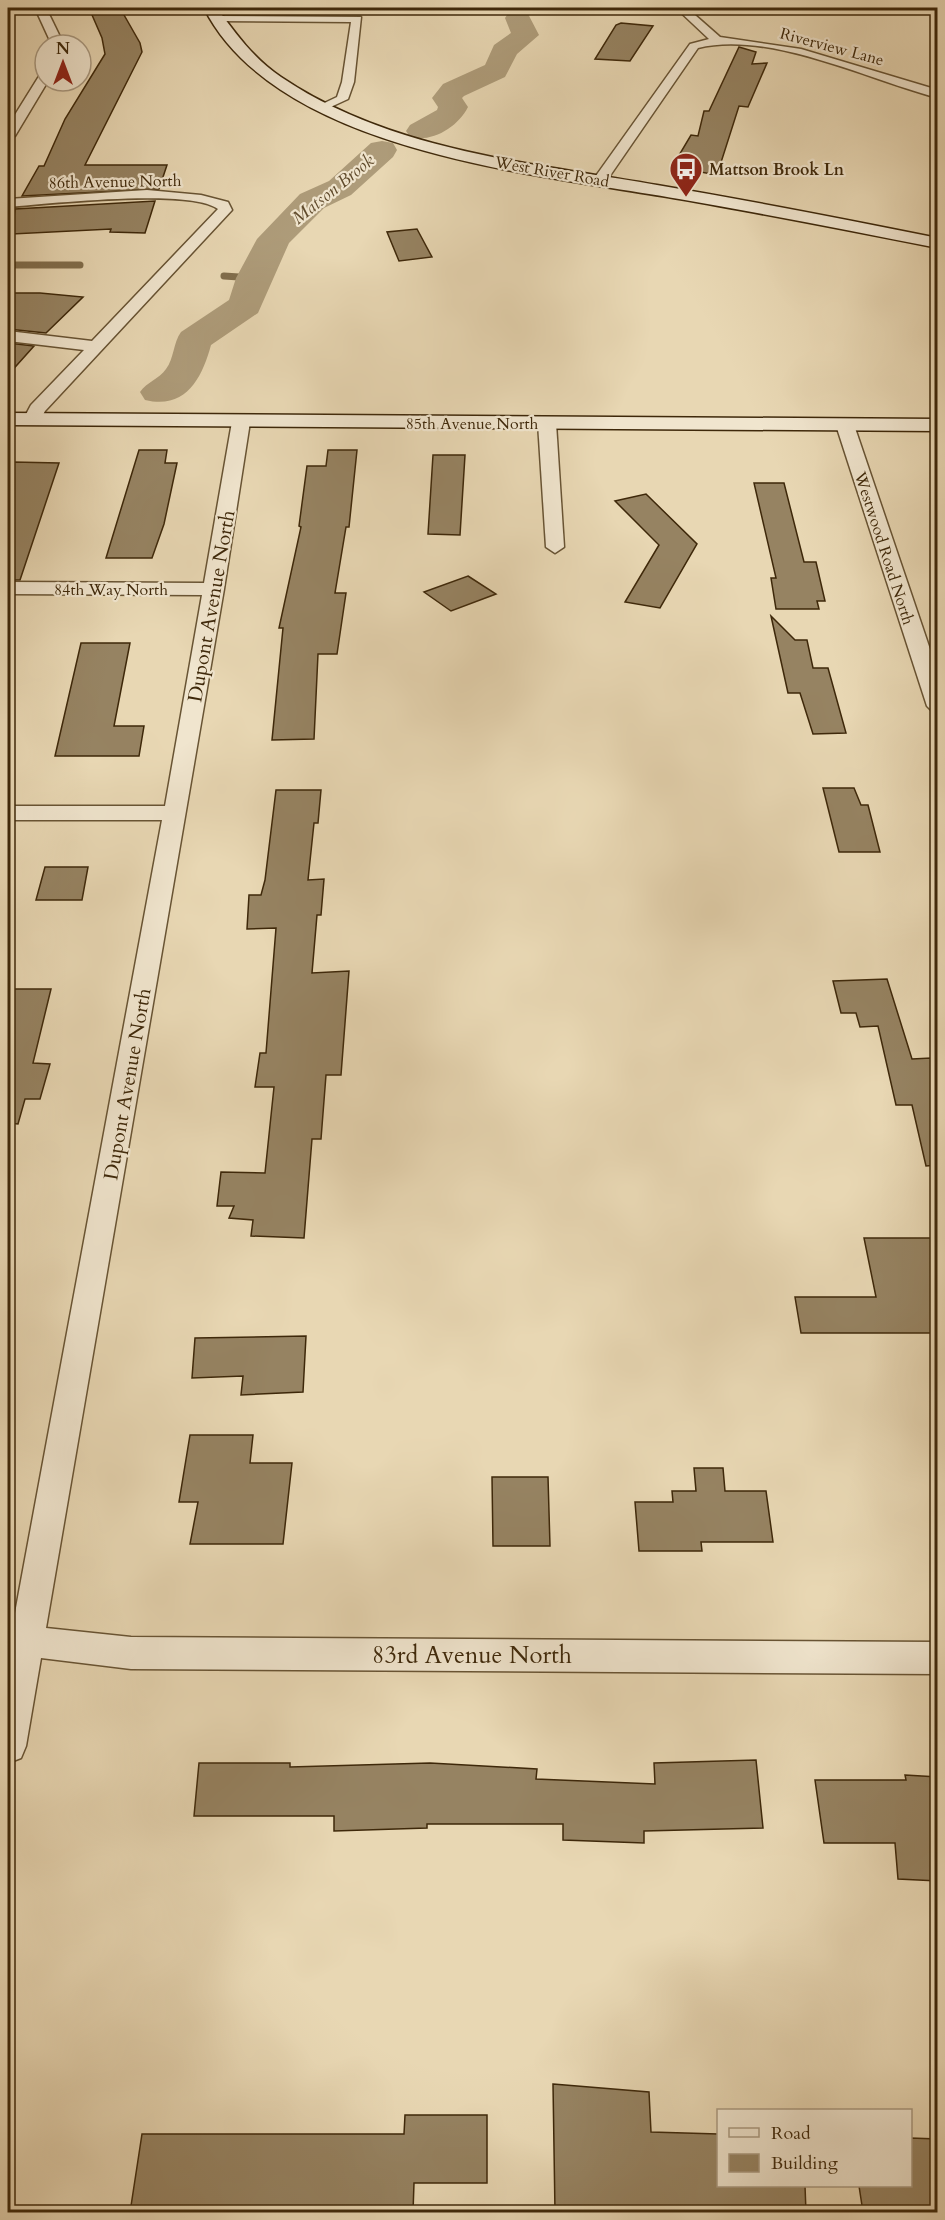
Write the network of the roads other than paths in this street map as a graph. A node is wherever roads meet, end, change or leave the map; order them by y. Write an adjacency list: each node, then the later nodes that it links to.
1 (41, 8): 4 (street)
2 (681, 8): 5 (street)
3 (214, 13): 8 (street, West River Road); 8 (street)
4 (52, 33)
5 (717, 40): 7 (street, Riverview Lane); 11 (street)
6 (33, 91): 9 (street)
7 (938, 94)
8 (322, 107): 11 (street, West River Road)
9 (14, 115): 10 (street)
10 (8, 136)
11 (600, 180): 13 (street, West River Road)
12 (8, 203): 15 (street, 86th Avenue North)
13 (938, 243)
14 (8, 336): 15 (street)
15 (95, 346): 17 (street)
16 (8, 420): 17 (street, 85th Avenue North)
17 (32, 420): 18 (street, 85th Avenue North)
18 (241, 422): 19 (street, 85th Avenue North); 24 (street, Dupont Avenue North)
19 (547, 423): 20 (street, 85th Avenue North); 22 (street)
20 (845, 425): 21 (street, 85th Avenue North); 25 (street, Westwood Road North)
21 (938, 425)
22 (555, 547)
23 (8, 588): 24 (street, 84th Way North)
24 (214, 589): 27 (street, Dupont Avenue North)
25 (938, 706)
26 (8, 813): 27 (street)
27 (175, 813): 28 (street, Dupont Avenue North)
28 (17, 1640): 29 (street, 83rd Avenue North); 30 (street, Dupont Avenue North)
29 (938, 1658)
30 (8, 1746)

